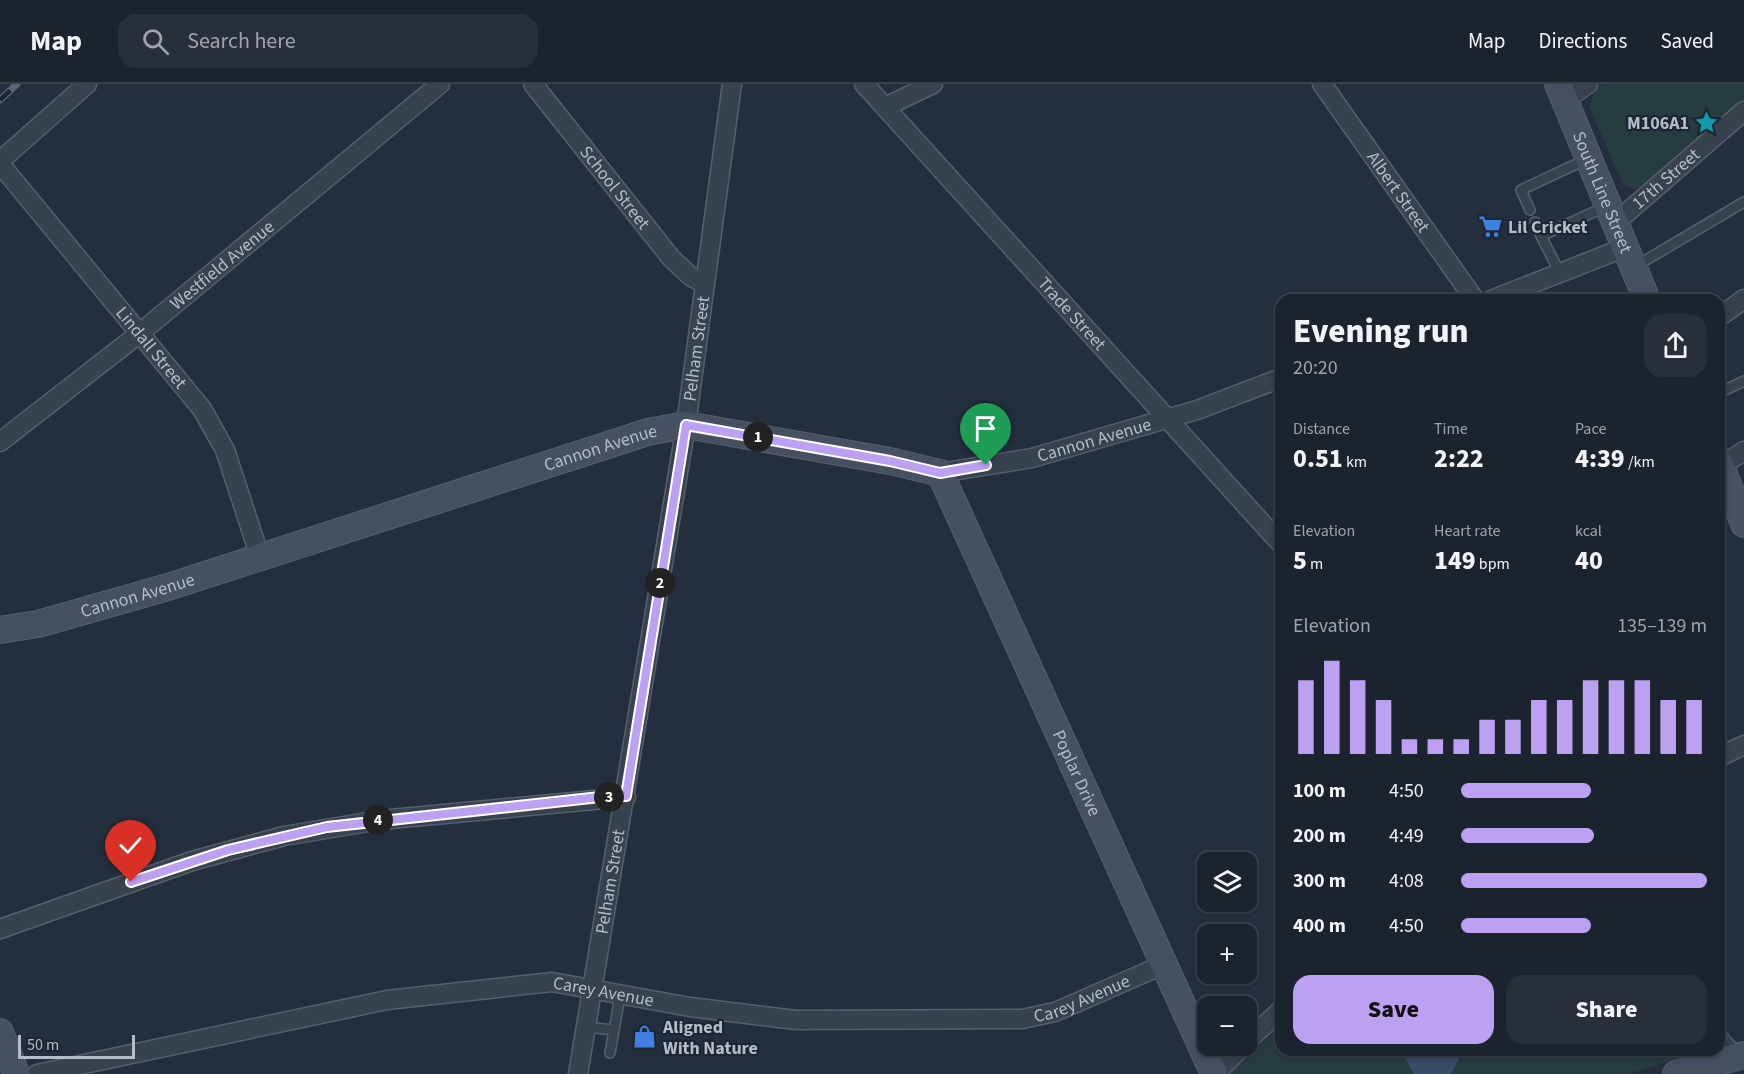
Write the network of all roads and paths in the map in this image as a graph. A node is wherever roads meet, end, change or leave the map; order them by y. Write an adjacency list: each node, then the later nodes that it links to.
1 (87, 84): 13 (street)
2 (440, 84): 27 (street, Westfield Avenue)
3 (533, 84): 21 (street, School Street)
4 (732, 84): 21 (street, Pelham Street)
5 (864, 84): 10 (street, Trade Street)
6 (933, 84): 10 (street)
7 (1322, 84): 22 (street, Albert Street)
8 (1588, 84): 9 (street)
9 (1561, 92): 12 (street, South Line Street)
10 (885, 107): 31 (street, Trade Street)
11 (1744, 111): 16 (street, 17th Street)
12 (1589, 158): 15 (lane); 16 (street, South Line Street)
13 (0, 163): 27 (street, Lindall Street)
14 (1744, 202): 19 (lane)
15 (1530, 210)
16 (1612, 213): 18 (lane); 19 (street, South Line Street)
17 (1535, 222): 18 (lane)
18 (1541, 236): 20 (lane)
19 (1630, 257): 20 (street); 24 (street, South Line Street)
20 (1560, 273): 23 (street)
21 (704, 284): 32 (street, Pelham Street)
22 (1471, 294)
23 (1506, 294)
24 (1645, 294)
25 (1744, 299): 26 (street)
26 (1725, 313)
27 (140, 333): 33 (street, Westfield Avenue); 40 (street, Lindall Street)
28 (1275, 380): 31 (street, Cannon Avenue)
29 (1744, 381): 30 (lane)
30 (1725, 390)
31 (1166, 419): 36 (street, Cannon Avenue); 39 (street, Trade Street)
32 (686, 425): 36 (street, Cannon Avenue); 40 (street, Cannon Avenue); 44 (street, Pelham Street)
33 (0, 442)
34 (1744, 451): 35 (street)
35 (1725, 462)
36 (940, 473): 46 (street, Poplar Drive)
37 (1725, 477): 38 (street)
38 (1744, 524)
39 (1275, 537)
40 (260, 556): 41 (street, Cannon Avenue)
41 (0, 630)
42 (1744, 745): 43 (street)
43 (1725, 754)
44 (626, 796): 45 (street); 47 (street, Pelham Street)
45 (0, 929)
46 (1165, 964): 48 (street, Carey Avenue); 60 (street, Poplar Drive)
47 (592, 990): 48 (street, Carey Avenue); 50 (street, Pelham Street); 58 (street, Carey Avenue)
48 (620, 996): 51 (lane)
49 (1275, 1015): 53 (street)
50 (586, 1027): 51 (lane); 59 (street, Pelham Street)
51 (614, 1030): 54 (lane)
52 (0, 1032): 57 (street)
53 (1257, 1032)
54 (610, 1053)
55 (1233, 1056): 60 (street)
56 (1726, 1058): 61 (street)
57 (16, 1074)
58 (37, 1074)
59 (578, 1074)
60 (1214, 1074)
61 (1676, 1074)

